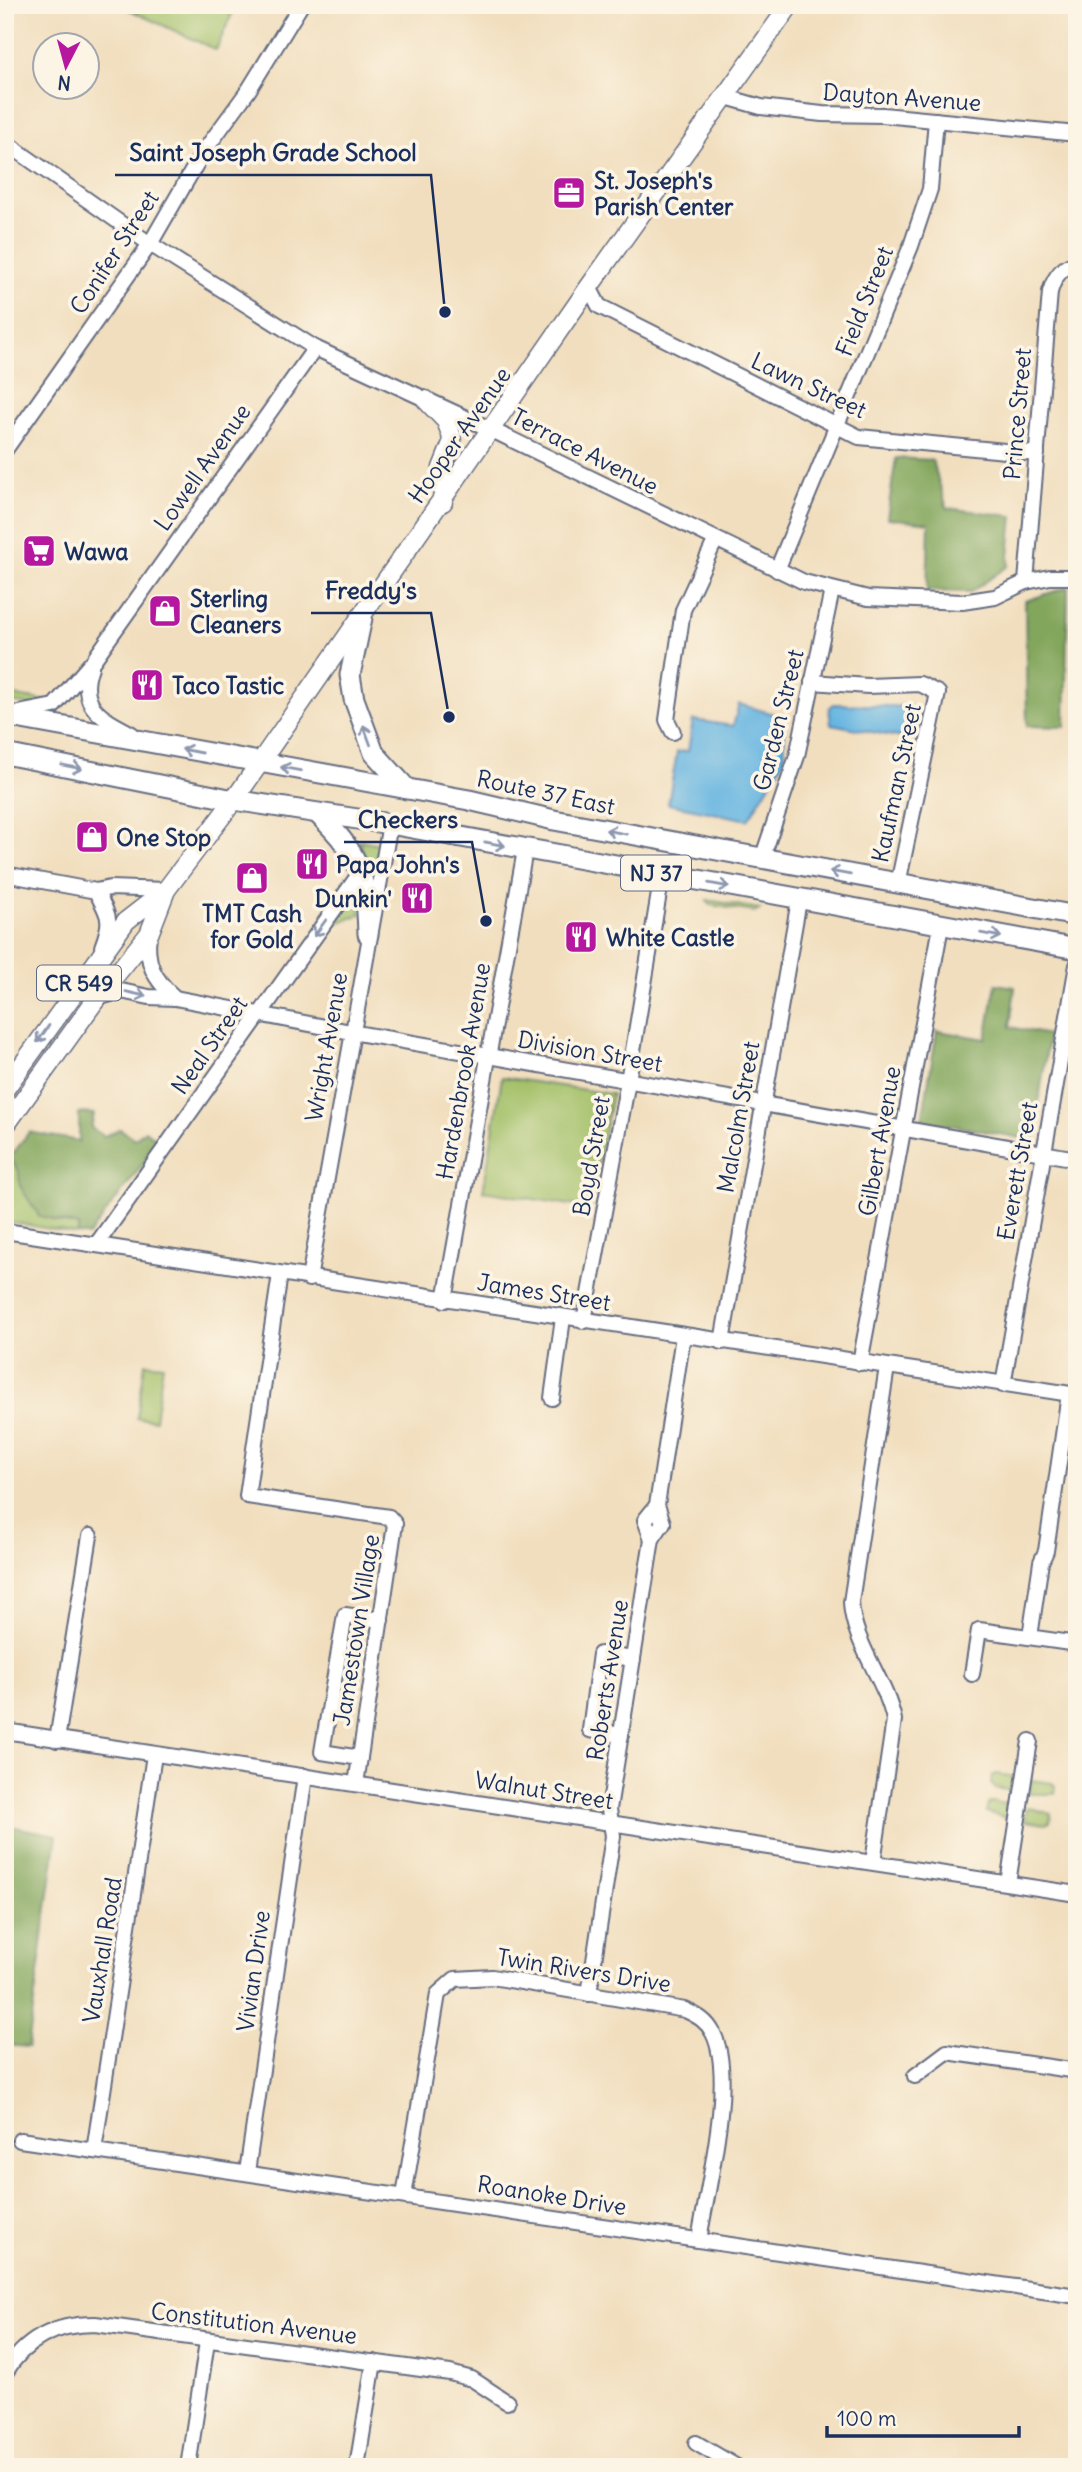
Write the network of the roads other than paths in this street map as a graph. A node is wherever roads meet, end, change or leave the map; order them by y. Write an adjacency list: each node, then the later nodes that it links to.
1 (302, 5): 7 (street, Conifer Street)
2 (790, 5): 3 (main road, Hooper Avenue / CR 549)
3 (726, 97): 4 (street, Dayton Avenue); 9 (main road, Hooper Avenue / CR 549)
4 (936, 120): 5 (street, Dayton Avenue); 12 (street, Field Street)
5 (1077, 134)
6 (5, 142): 7 (street, Terrace Avenue)
7 (150, 244): 10 (street, Terrace Avenue); 14 (street, Conifer Street)
8 (1077, 263): 15 (street, Prince Street)
9 (589, 288): 12 (street, Lawn Street); 13 (main road, Hooper Avenue / CR 549)
10 (315, 348): 11 (street, Terrace Avenue); 23 (street, Lowell Avenue)
11 (426, 400): 13 (street, Terrace Avenue); 16 (main road)
12 (838, 428): 15 (street, Lawn Street); 18 (street, Field Street)
13 (492, 430): 16 (main road, Hooper Avenue / CR 549); 17 (street, Terrace Avenue)
14 (5, 450)
15 (1037, 454): 20 (street, Prince Street)
16 (443, 502): 22 (main road, Hooper Avenue / CR 549)
17 (715, 541): 18 (street, Terrace Avenue); 26 (street)
18 (777, 570): 21 (street, Terrace Avenue)
19 (1077, 577): 20 (street, Terrace Avenue)
20 (1026, 582): 21 (street, Terrace Avenue)
21 (832, 590): 24 (street, Garden Street)
22 (362, 618): 29 (main road, Hooper Avenue / CR 549); 30 (highway, one-way to 22)
23 (93, 661): 25 (street, Lowell Avenue); 27 (street)
24 (812, 682): 35 (street, Garden Street); 39 (street, Kaufman Street)
25 (5, 716): 27 (highway, Route 37 East / NJ 37)
26 (673, 732)
27 (149, 742): 29 (highway, Route 37 East / NJ 37, one-way to 27)
28 (5, 754): 31 (highway, NJ 37, one-way to 31)
29 (259, 764): 30 (highway, Route 37 East / NJ 37, one-way to 29); 31 (main road, Hooper Avenue / CR 549)
30 (407, 789): 35 (highway, Route 37 East / NJ 37, one-way to 30)
31 (234, 800): 32 (highway, NJ 37); 40 (main road, Hooper Avenue / CR 549)
32 (317, 814): 33 (highway, NJ 37); 36 (highway)
33 (390, 824): 34 (highway, NJ 37, one-way to 34); 46 (street, Wright Avenue)
34 (525, 850): 38 (highway, NJ 37); 54 (street, Hardenbrook Avenue)
35 (762, 859): 39 (highway, Route 37 East / NJ 37, one-way to 35)
36 (360, 873): 46 (highway); 52 (street, Neal Street, one-way to 52)
37 (5, 874): 41 (street)
38 (662, 875): 42 (highway, NJ 37, one-way to 42); 55 (street, Boyd Street)
39 (898, 884): 43 (highway, Route 37 East / NJ 37)
40 (166, 890): 41 (street); 45 (main road, Hooper Avenue / CR 549); 48 (main road, Hooper Avenue / CR 549)
41 (96, 891): 48 (street)
42 (799, 900): 44 (highway, NJ 37); 57 (street, Malcolm Street)
43 (1077, 916)
44 (941, 926): 47 (highway, NJ 37, one-way to 47); 59 (street, Gilbert Avenue)
45 (149, 934): 50 (main road, Hooper Avenue / CR 549); 51 (street)
46 (368, 934): 53 (street, Wright Avenue)
47 (1077, 949)
48 (101, 951): 56 (main road, Hooper Avenue / CR 549, one-way to 56)
49 (1077, 965): 60 (street, Everett Street)
50 (97, 998): 51 (street, Division Street, one-way to 51); 58 (main road, Hooper Avenue / CR 549)
51 (175, 998): 52 (street, Division Street)
52 (258, 1014): 53 (street, Division Street); 63 (street, Neal Street)
53 (351, 1032): 54 (street, Division Street); 65 (street, Wright Avenue)
54 (489, 1056): 55 (street, Division Street); 66 (street, Hardenbrook Avenue)
55 (628, 1081): 57 (street, Division Street); 68 (street, Boyd Street)
56 (5, 1089)
57 (763, 1106): 59 (street, Division Street); 70 (street, Malcolm Street)
58 (5, 1126)
59 (905, 1128): 60 (street, Division Street); 71 (street, Gilbert Avenue)
60 (1043, 1153): 61 (street, Division Street); 73 (street, Everett Street)
61 (1077, 1159)
62 (5, 1231): 63 (street, James Street)
63 (96, 1245): 64 (street, James Street)
64 (280, 1274): 65 (street, James Street); 77 (street, Jamestown Village)
65 (309, 1279): 66 (street, James Street)
66 (445, 1300): 67 (street, James Street)
67 (563, 1318): 68 (street, James Street); 75 (street)
68 (584, 1321): 69 (street, James Street)
69 (683, 1336): 70 (street, James Street); 80 (street, Roberts Avenue)
70 (722, 1342): 71 (street, James Street)
71 (860, 1363): 72 (street, James Street)
72 (887, 1367): 73 (street, James Street); 91 (street)
73 (1003, 1385): 74 (street, James Street)
74 (1073, 1395): 78 (street)
75 (552, 1398)
76 (90, 1536): 84 (street)
77 (382, 1620): 87 (street, Jamestown Village); 87 (street)
78 (1030, 1637): 79 (street); 81 (street)
79 (1077, 1644)
80 (634, 1659): 83 (street, Roberts Avenue); 83 (street)
81 (972, 1674)
82 (5, 1731): 84 (street, Walnut Street)
83 (621, 1735): 90 (street, Roberts Avenue)
84 (57, 1740): 86 (street, Walnut Street)
85 (1030, 1741): 92 (street)
86 (154, 1755): 88 (street, Walnut Street); 98 (street, Vauxhall Road)
87 (360, 1758): 89 (street, Jamestown Village)
88 (305, 1776): 89 (street, Walnut Street); 99 (street, Vivian Drive)
89 (356, 1784): 90 (street, Walnut Street)
90 (610, 1823): 91 (street, Walnut Street); 94 (street, Roberts Avenue)
91 (873, 1862): 92 (street, Walnut Street)
92 (1008, 1883): 93 (street, Walnut Street)
93 (1077, 1894)
94 (589, 1994): 100 (street, Twin Rivers Drive); 101 (street, Twin Rivers Drive)
95 (1077, 2071): 96 (street)
96 (915, 2076)
97 (20, 2140): 98 (street, Roanoke Drive)
98 (94, 2151): 99 (street, Roanoke Drive)
99 (247, 2172): 100 (street, Roanoke Drive)
100 (404, 2196): 101 (street, Roanoke Drive)
101 (699, 2240): 102 (street, Roanoke Drive)
102 (1077, 2296)
103 (207, 2342): 104 (street, Constitution Avenue); 105 (street, Constitution Avenue); 108 (street)
104 (374, 2362): 106 (street, Constitution Avenue); 109 (street)
105 (5, 2373)
106 (506, 2402)
107 (696, 2443): 110 (street)
108 (188, 2467)
109 (357, 2467)
110 (737, 2467)

